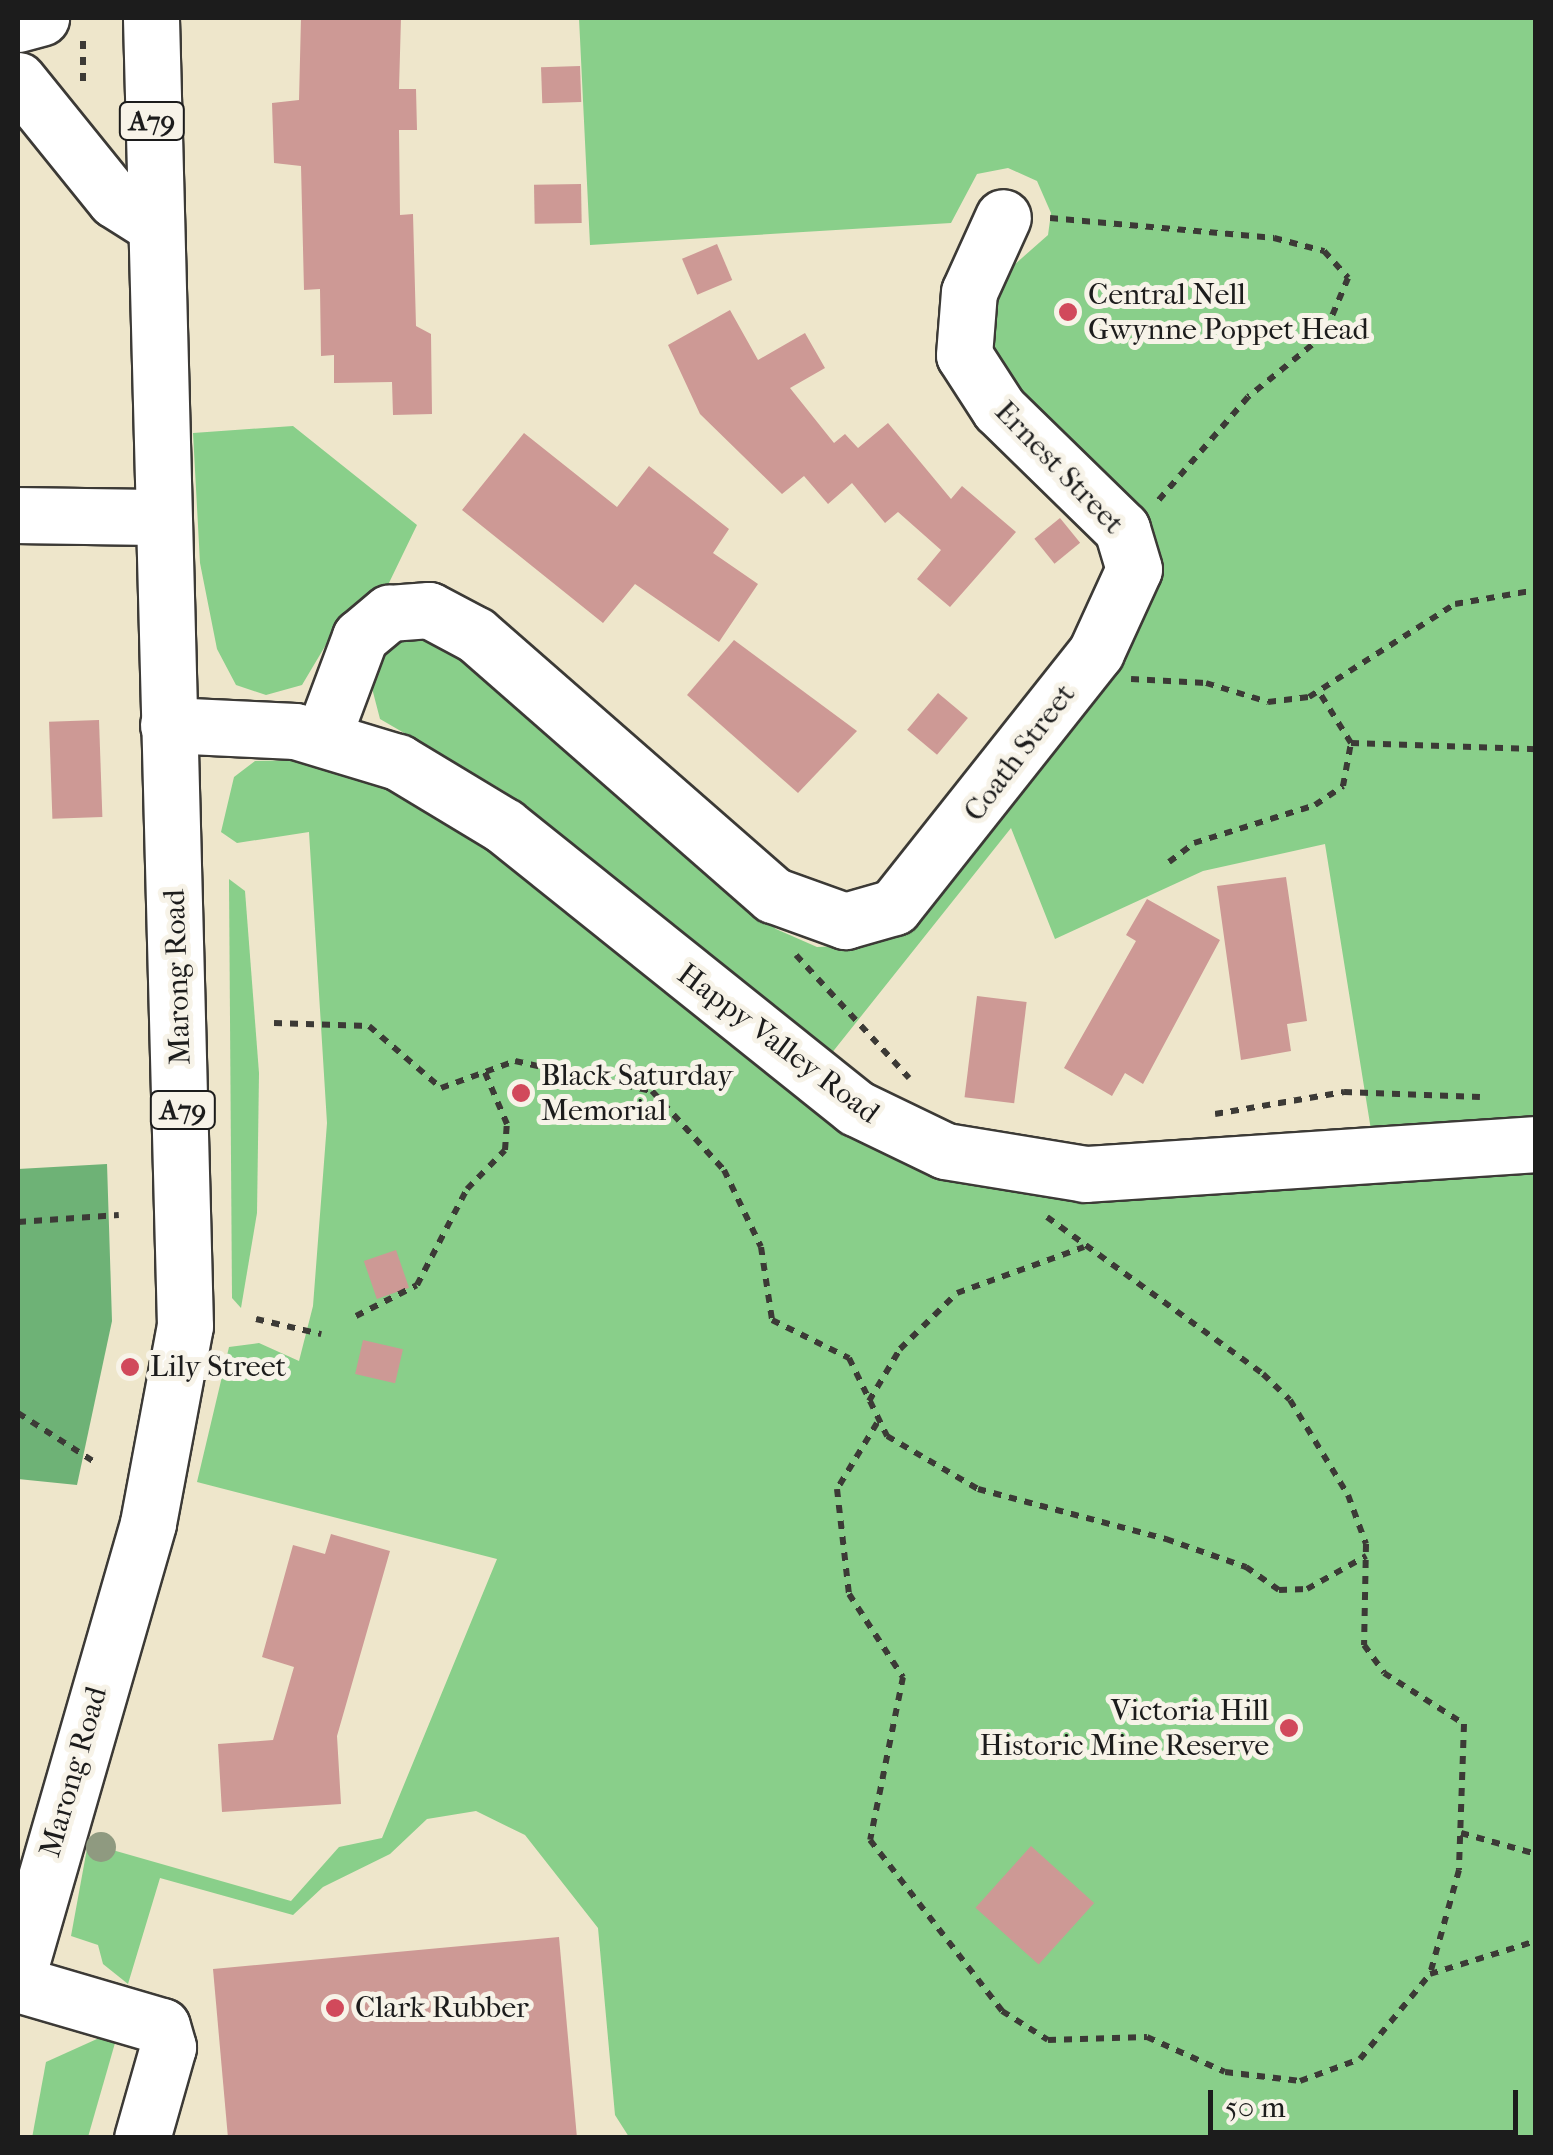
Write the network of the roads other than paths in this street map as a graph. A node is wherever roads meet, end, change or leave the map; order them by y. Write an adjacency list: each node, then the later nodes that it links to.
1 (41, 18): 3 (main road)
2 (150, 18): 6 (main road, Marong Road / A79)
3 (18, 24)
4 (18, 80): 6 (main road)
5 (1004, 217): 9 (main road, Ernest Street)
6 (153, 224): 8 (main road, Marong Road / A79)
7 (18, 514): 8 (main road)
8 (162, 517): 10 (main road, Marong Road / A79)
9 (1128, 542): 11 (main road, Coath Street)
10 (168, 725): 11 (main road, Happy Valley Road); 13 (main road, Marong Road / A79)
11 (323, 736): 12 (main road, Happy Valley Road)
12 (1536, 1144)
13 (18, 1968): 14 (main road)
14 (142, 2138)

